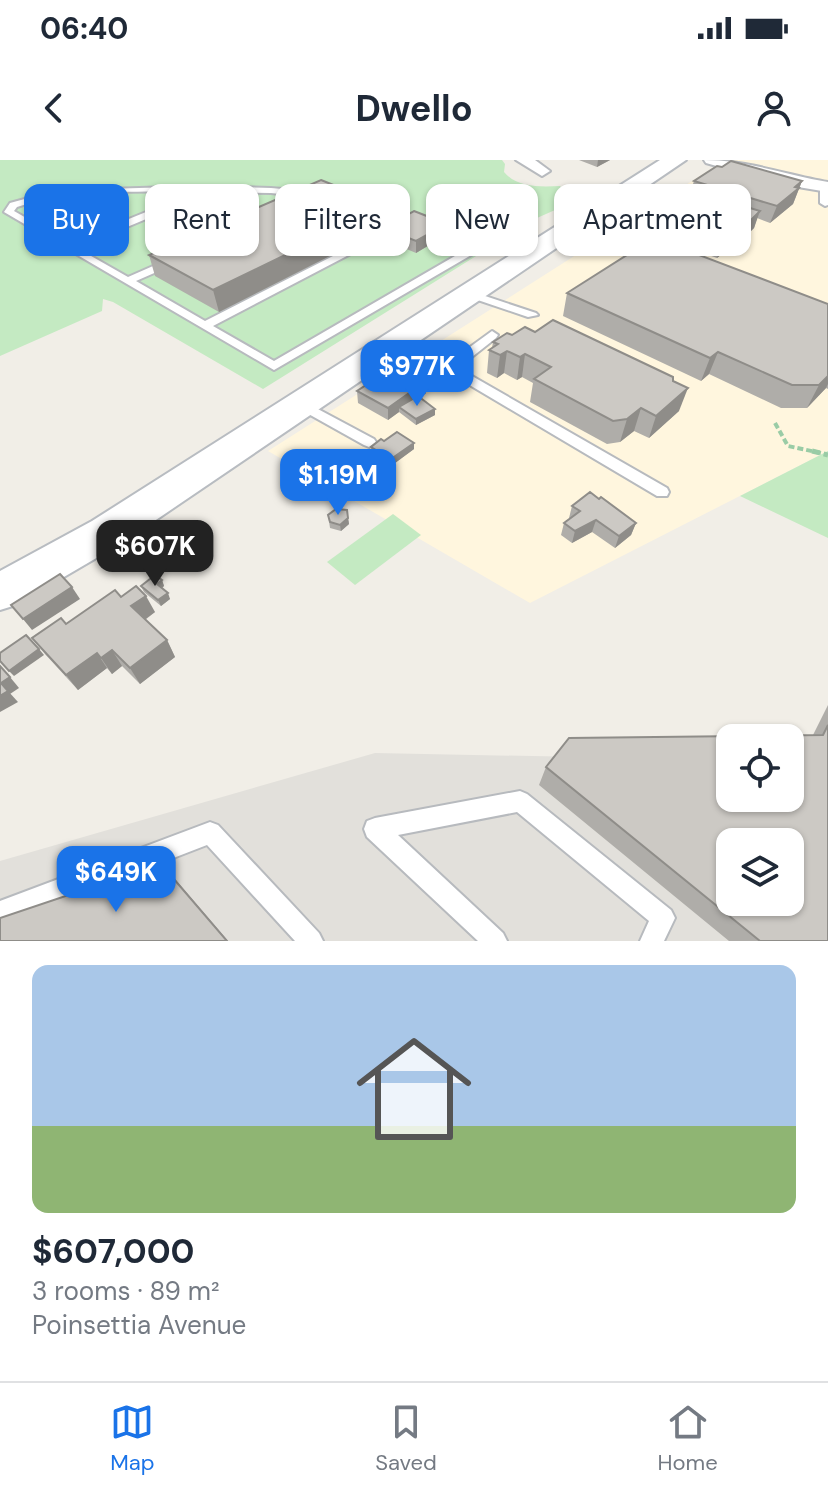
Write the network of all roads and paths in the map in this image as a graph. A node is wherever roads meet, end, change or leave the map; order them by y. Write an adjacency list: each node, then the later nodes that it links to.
1 (524, 160): 4 (street)
2 (675, 160): 14 (main road)
3 (712, 160): 6 (street)
4 (542, 171)
5 (145, 191): 8 (lane)
6 (826, 192)
7 (0, 199): 8 (lane)
8 (13, 205): 12 (lane)
9 (410, 214): 10 (lane)
10 (418, 216): 11 (lane); 21 (lane)
11 (426, 218)
12 (24, 221)
13 (538, 242): 14 (lane)
14 (546, 245): 19 (main road)
15 (85, 256): 18 (lane)
16 (462, 256): 21 (lane)
17 (183, 257): 18 (lane)
18 (128, 281): 21 (lane)
19 (470, 294): 20 (lane); 23 (main road)
20 (532, 315)
21 (204, 326)
22 (492, 335): 24 (lane)
23 (390, 346): 24 (lane); 25 (main road)
24 (450, 368): 29 (lane)
25 (301, 404): 27 (lane); 30 (main road)
26 (775, 423): 28 (path)
27 (369, 442)
28 (828, 455)
29 (662, 492)
30 (0, 592)
31 (0, 913): 32 (lane)
32 (311, 941)
33 (495, 941): 34 (lane)
34 (652, 941)

